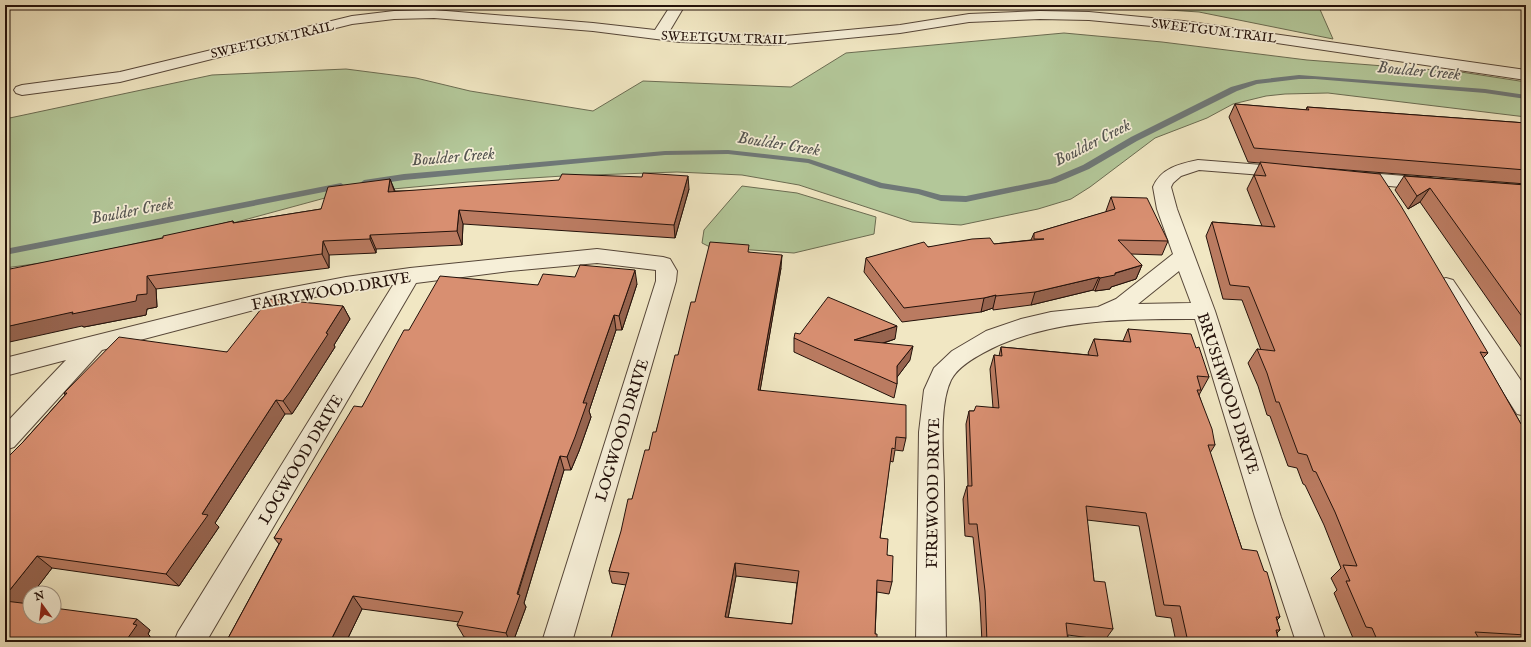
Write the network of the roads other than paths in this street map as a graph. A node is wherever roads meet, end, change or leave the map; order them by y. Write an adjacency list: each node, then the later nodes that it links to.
1 (495, 5): 3 (street)
2 (678, 5): 4 (street)
3 (485, 17): 4 (street, SWEETGUM TRAIL); 6 (street, SWEETGUM TRAIL)
4 (660, 35): 5 (street, SWEETGUM TRAIL)
5 (1526, 75)
6 (22, 90)
7 (1308, 174): 12 (street, BRUSHWOOD DRIVE)
8 (1339, 177): 9 (street)
9 (1378, 181): 10 (street); 11 (street)
10 (1448, 186)
11 (1391, 201)
12 (1184, 256): 16 (street, BRUSHWOOD DRIVE); 17 (street)
13 (663, 264): 15 (street, FAIRYWOOD DRIVE); 23 (street, LOGWOOD DRIVE)
14 (1435, 267): 20 (street)
15 (410, 275): 18 (street, FAIRYWOOD DRIVE); 22 (street, LOGWOOD DRIVE)
16 (1204, 311): 17 (street); 25 (street, BRUSHWOOD DRIVE)
17 (1103, 314): 24 (street, FIREWOOD DRIVE)
18 (95, 343): 19 (street, FAIRYWOOD DRIVE); 21 (street)
19 (5, 367)
20 (1526, 407)
21 (5, 440)
22 (189, 642)
23 (557, 642)
24 (931, 642)
25 (1311, 642)

